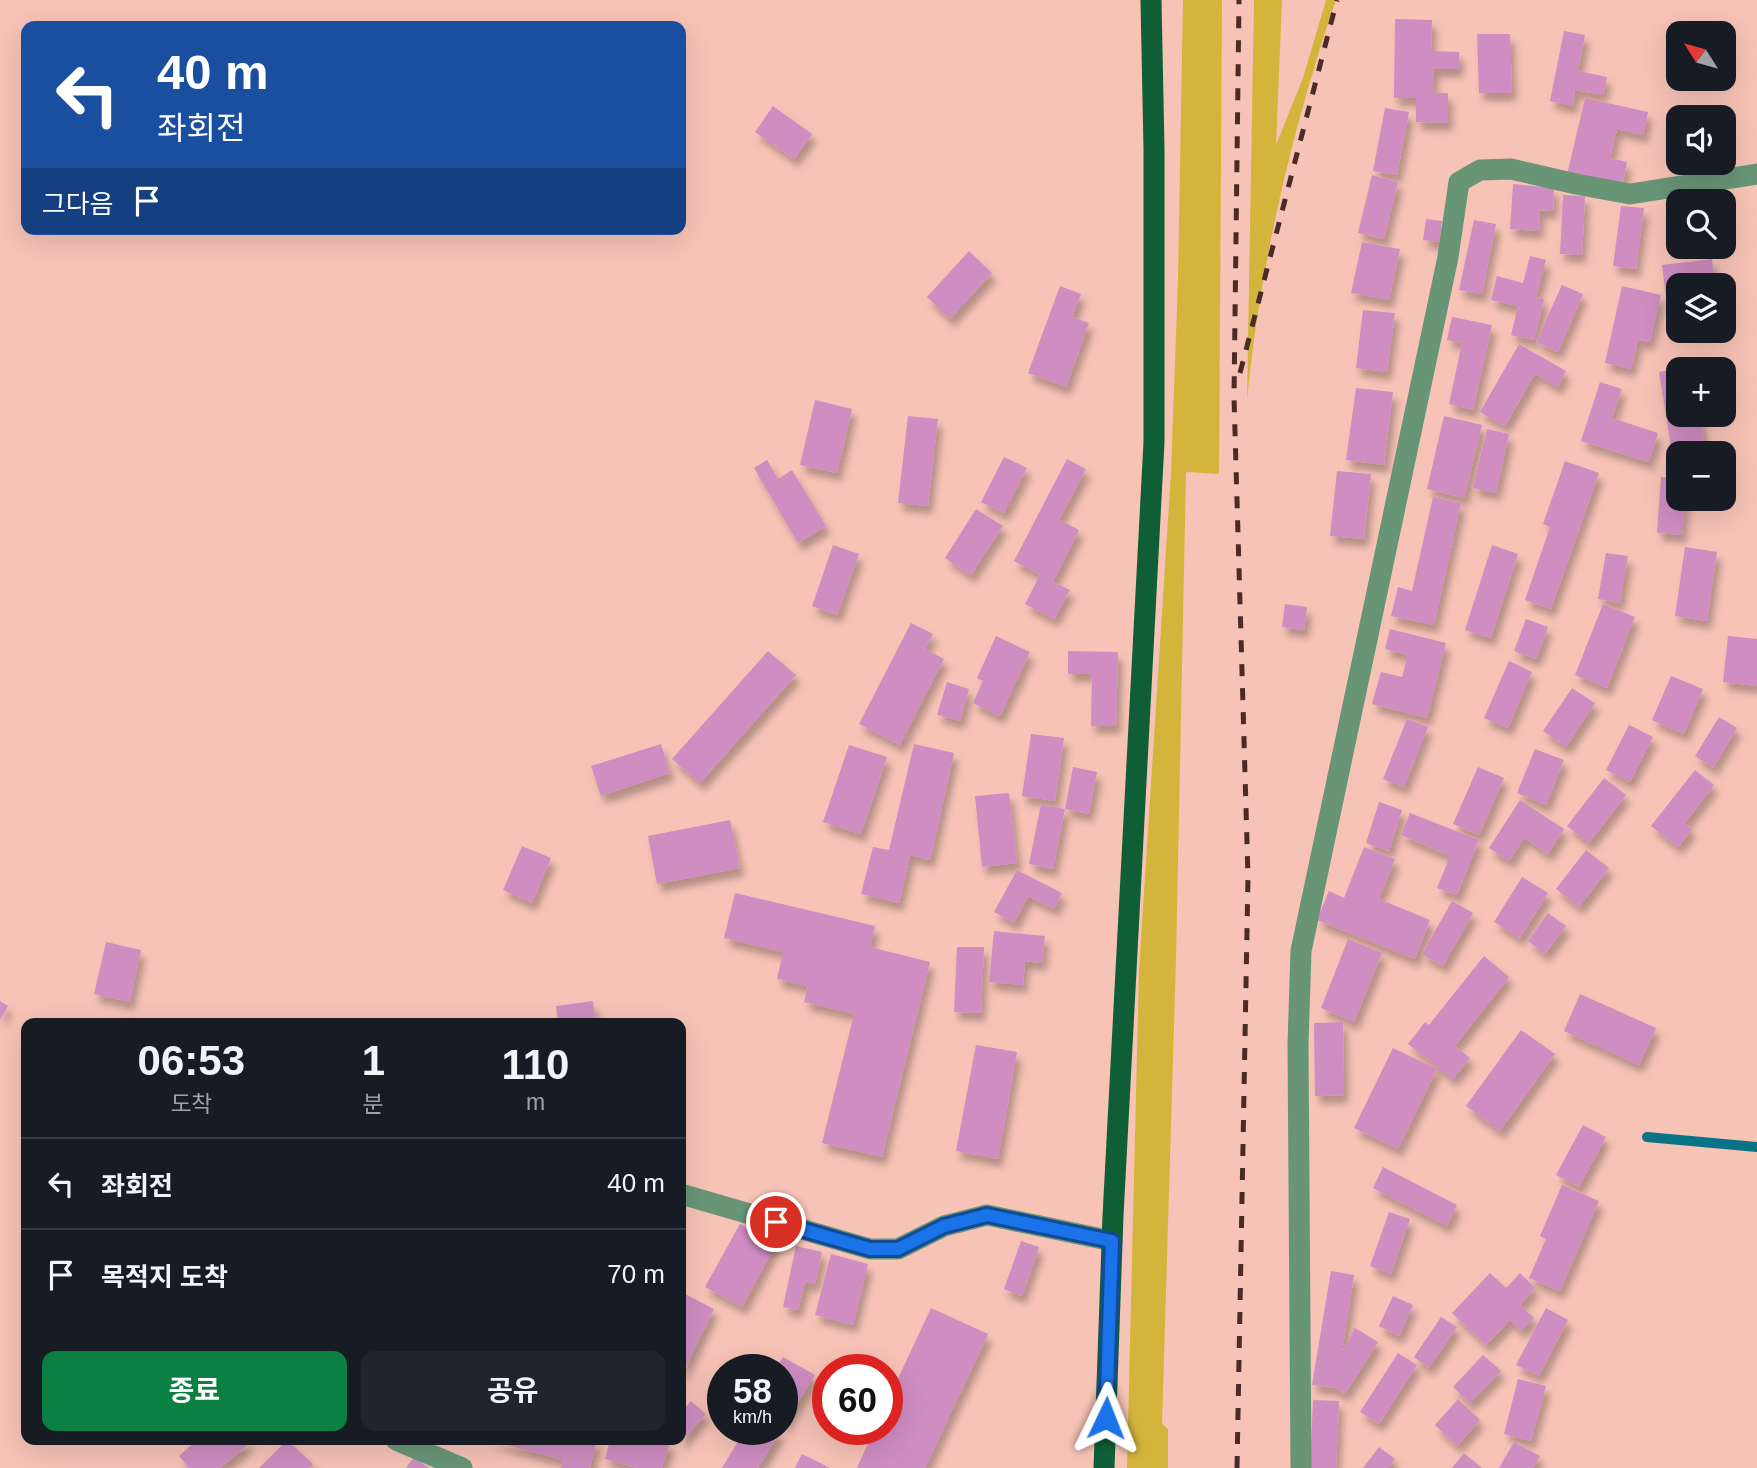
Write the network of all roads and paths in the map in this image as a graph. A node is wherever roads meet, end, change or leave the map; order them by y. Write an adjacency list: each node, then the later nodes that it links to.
1 (1151, 0): 4 (main road)
2 (1757, 174): 8 (street)
3 (686, 1195): 4 (street)
4 (1112, 1241): 7 (main road)
5 (408, 1445): 6 (street)
6 (462, 1468)
7 (1104, 1468)
8 (1301, 1468)

